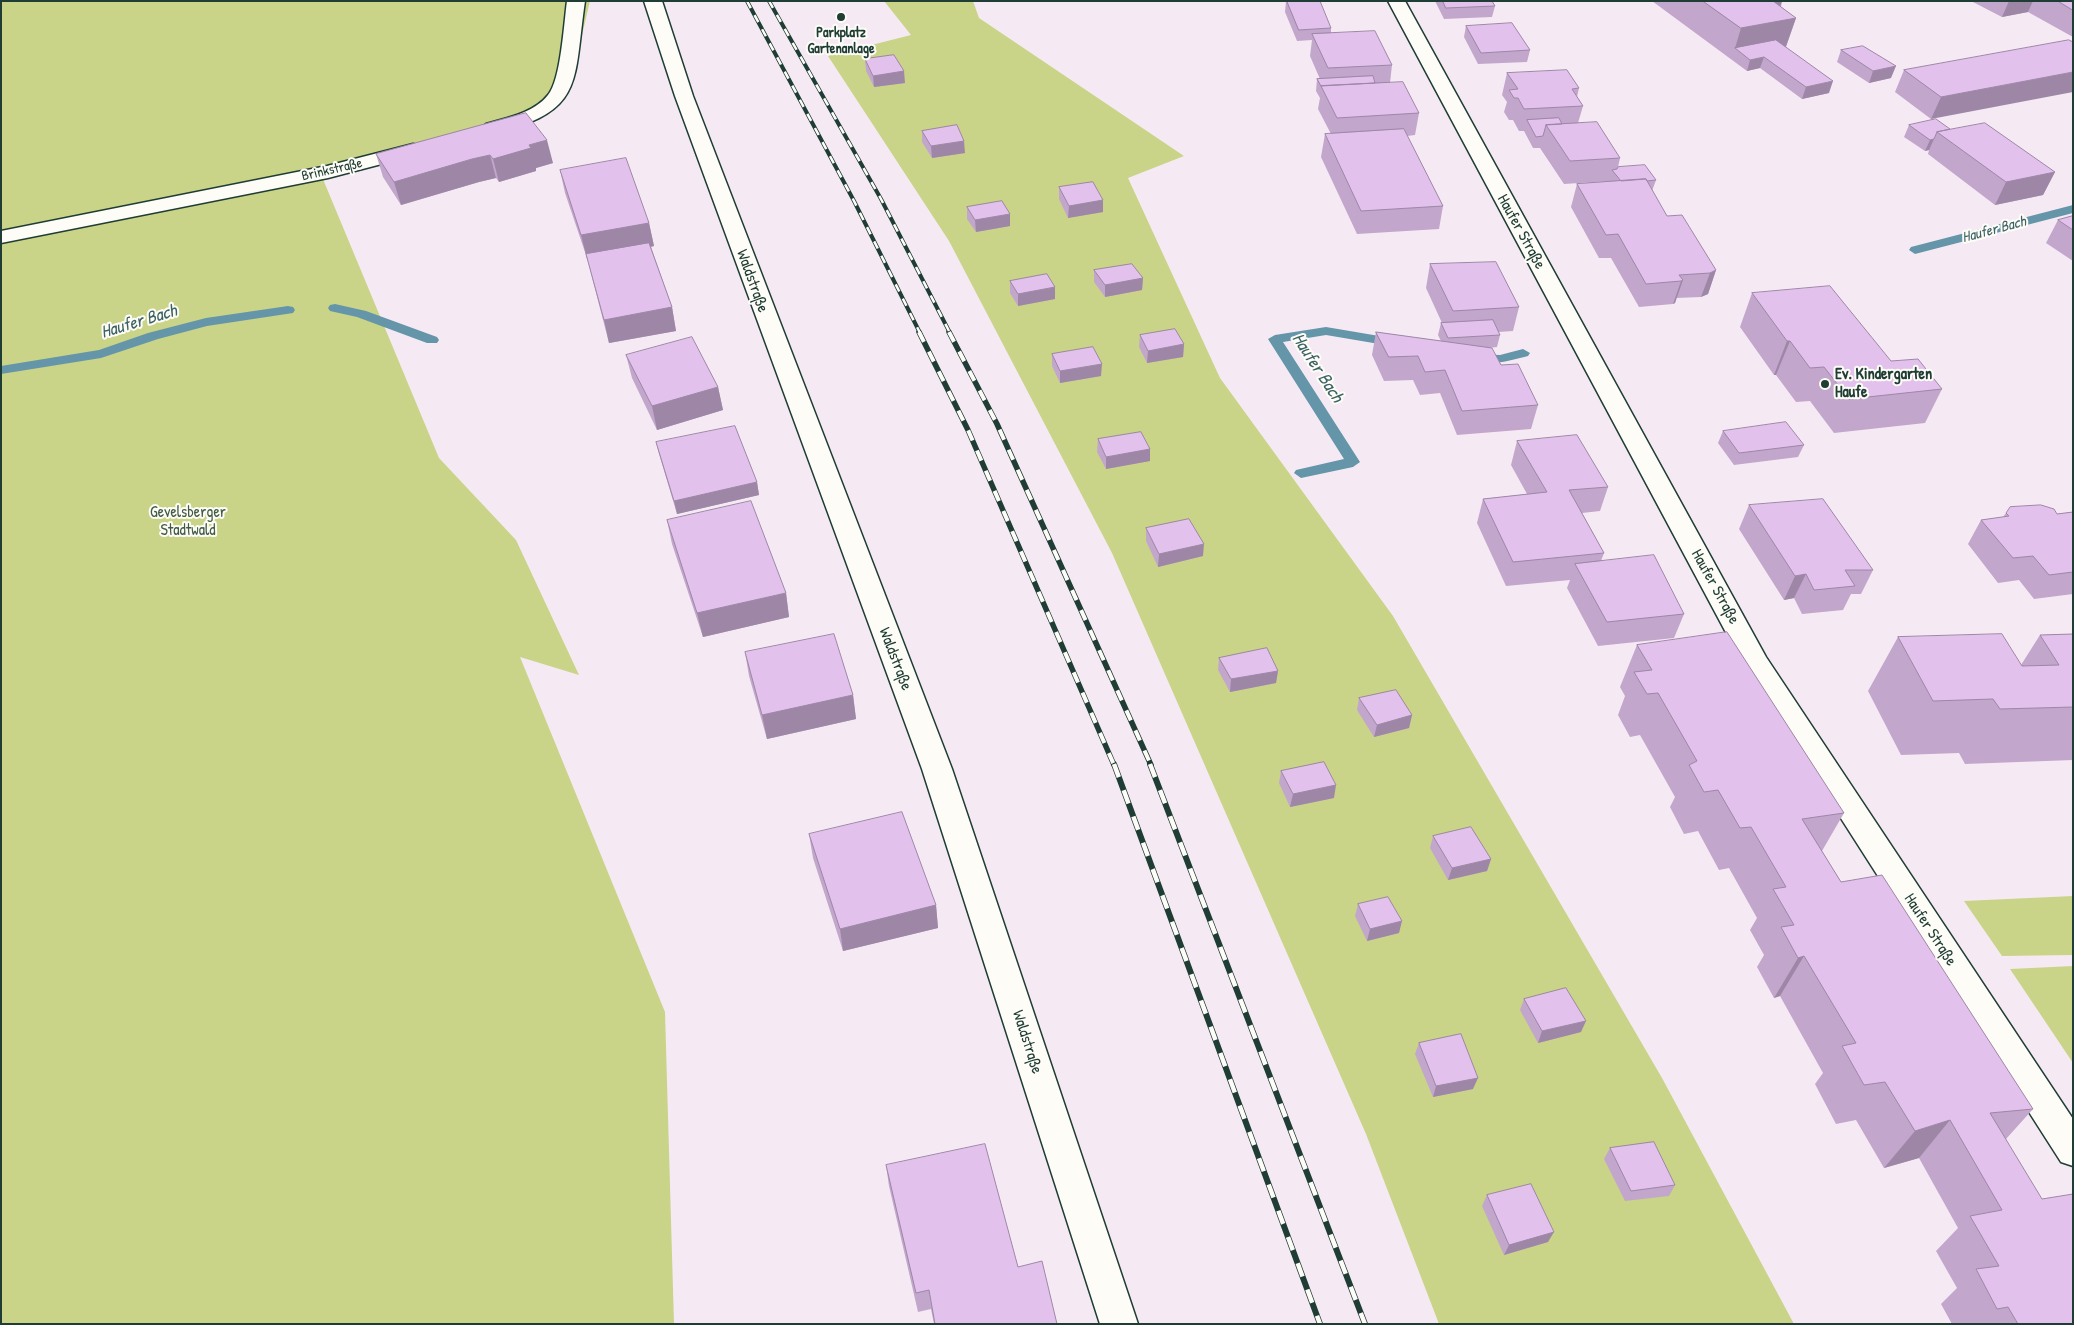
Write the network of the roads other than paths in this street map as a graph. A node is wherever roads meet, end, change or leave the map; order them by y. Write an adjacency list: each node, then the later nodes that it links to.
1 (576, 1): 4 (street)
2 (653, 1): 8 (street, Waldstraße)
3 (1396, 1): 7 (street, Haufer Straße)
4 (478, 132)
5 (432, 146): 6 (street, Brinkstraße)
6 (1, 237)
7 (2073, 1150)
8 (1119, 1324)

